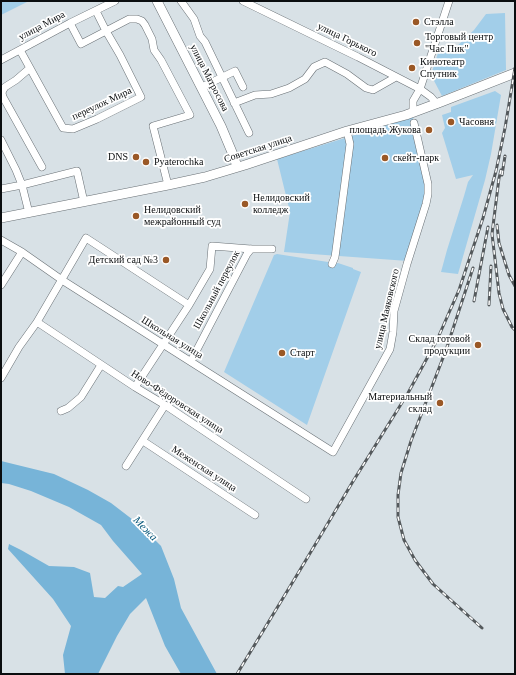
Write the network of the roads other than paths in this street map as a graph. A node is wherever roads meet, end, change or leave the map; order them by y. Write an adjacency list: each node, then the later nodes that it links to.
1 (115, 1): 6 (street, улица Мира)
2 (157, 1): 15 (main road, улица Матросова)
3 (181, 1): 14 (street)
4 (243, 1): 13 (street, улица Горького)
5 (449, 1): 17 (street)
6 (96, 11): 7 (street, улица Мира); 8 (street, переулок Мира)
7 (70, 23): 8 (street); 9 (street, улица Мира)
8 (106, 31): 11 (street, переулок Мира); 28 (street)
9 (20, 50): 10 (street, улица Мира); 11 (street, переулок Мира)
10 (1, 60)
11 (30, 68): 25 (street)
12 (515, 73): 19 (main road, Советская улица)
13 (396, 76): 17 (street, улица Горького); 18 (street)
14 (222, 77): 15 (street); 16 (street); 18 (street)
15 (202, 87): 26 (main road, улица Матросова)
16 (242, 87)
17 (420, 89): 19 (street, улица Горького); 20 (street)
18 (234, 104): 23 (street)
19 (437, 104): 20 (main road, Советская улица)
20 (413, 112): 22 (main road, Советская улица)
21 (414, 123): 50 (street, улица Маяковского)
22 (347, 131): 26 (main road, Советская улица); 37 (street)
23 (250, 133)
24 (1, 140): 27 (street)
25 (42, 167)
26 (237, 167): 28 (main road, Советская улица)
27 (22, 185): 29 (street); 30 (street); 31 (street)
28 (168, 185): 30 (main road, Советская улица)
29 (1, 189)
30 (84, 202): 31 (main road, Советская улица)
31 (28, 213): 32 (main road, Советская улица)
32 (1, 218)
33 (1, 240): 36 (street, Школьная улица)
34 (272, 249): 35 (street)
35 (251, 250): 40 (street, Школьный переулок); 43 (street, Школьный переулок)
36 (22, 252): 38 (street, Школьная улица); 39 (street)
37 (332, 264)
38 (62, 280): 40 (street, Школьный переулок); 41 (street); 42 (street, Школьная улица)
39 (1, 285)
40 (189, 305): 42 (street, Школьный переулок)
41 (37, 322): 44 (street, Ново-Фёдоровская улица); 45 (street)
42 (163, 344): 43 (street, Школьная улица); 46 (street, Школьный переулок)
43 (191, 361): 50 (street, Школьная улица)
44 (102, 365): 46 (street, Ново-Фёдоровская улица); 48 (street)
45 (1, 378)
46 (135, 387): 47 (street, Ново-Фёдоровская улица)
47 (164, 405): 49 (street); 52 (street, Ново-Фёдоровская улица)
48 (61, 412)
49 (143, 441): 51 (street); 53 (street, Меженская улица)
50 (333, 452)
51 (126, 466)
52 (306, 500)
53 (255, 515)

